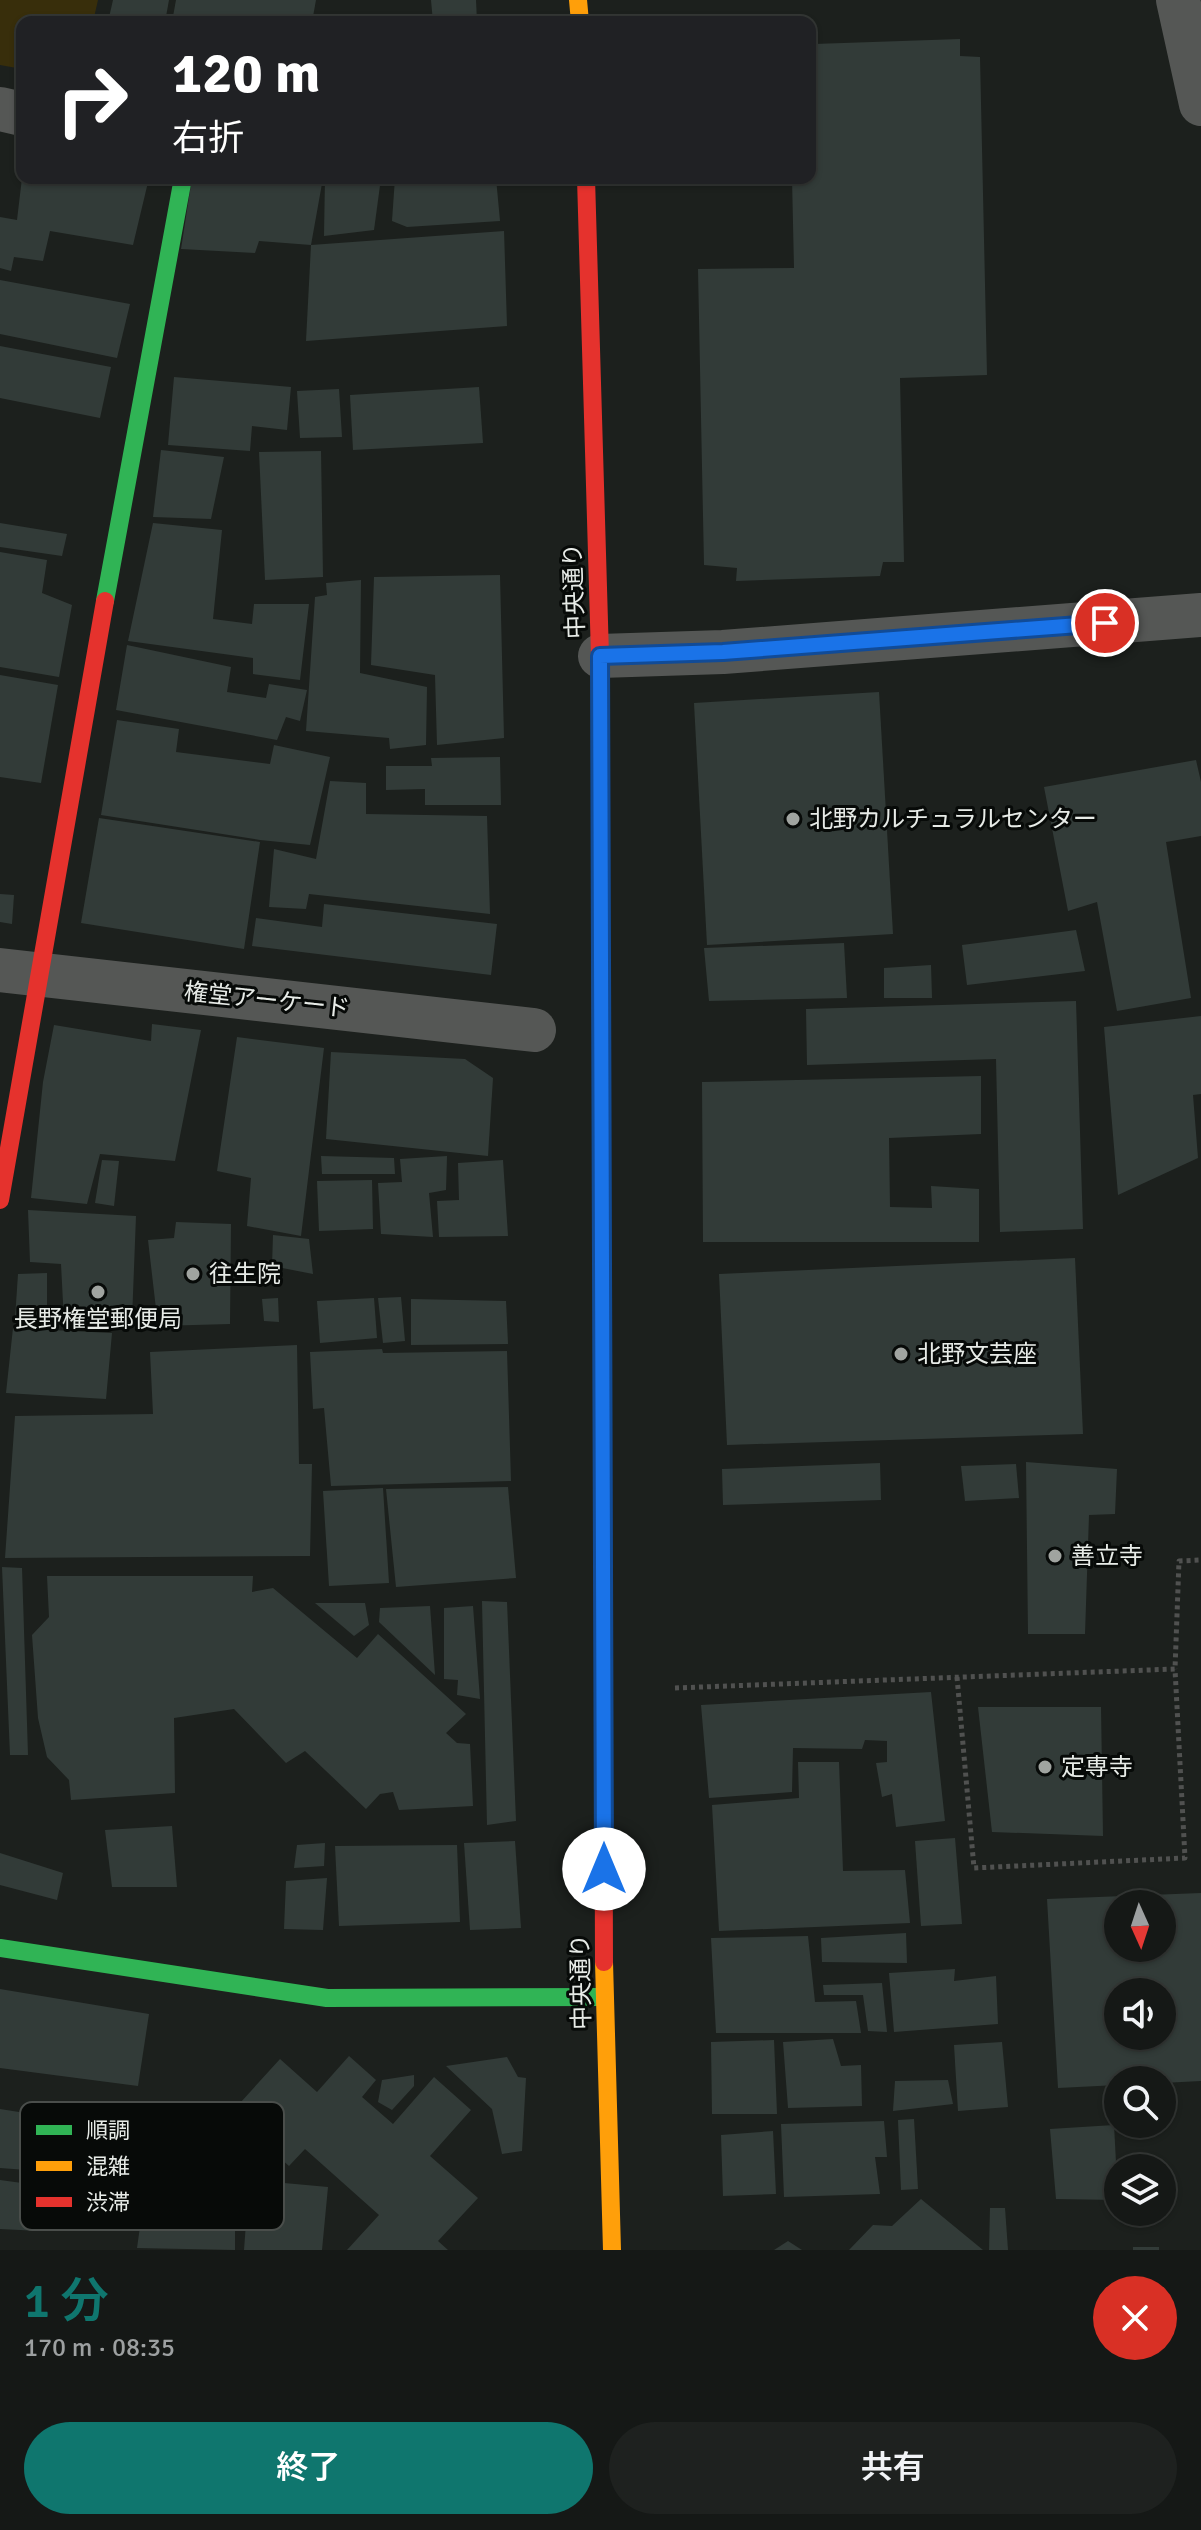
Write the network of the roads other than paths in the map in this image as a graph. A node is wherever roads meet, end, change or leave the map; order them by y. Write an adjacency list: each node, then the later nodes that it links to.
1 (1178, 0): 2 (street)
2 (1201, 104)
3 (182, 184): 7 (street)
4 (586, 184): 6 (street, 中央通り)
5 (1201, 615): 6 (street)
6 (600, 656): 11 (street, 中央通り)
7 (20, 972): 8 (street, 権堂アーケード); 9 (street)
8 (534, 1030)
9 (0, 1200)
10 (0, 1948): 11 (street)
11 (604, 1997): 12 (street, 中央通り)
12 (612, 2250)

